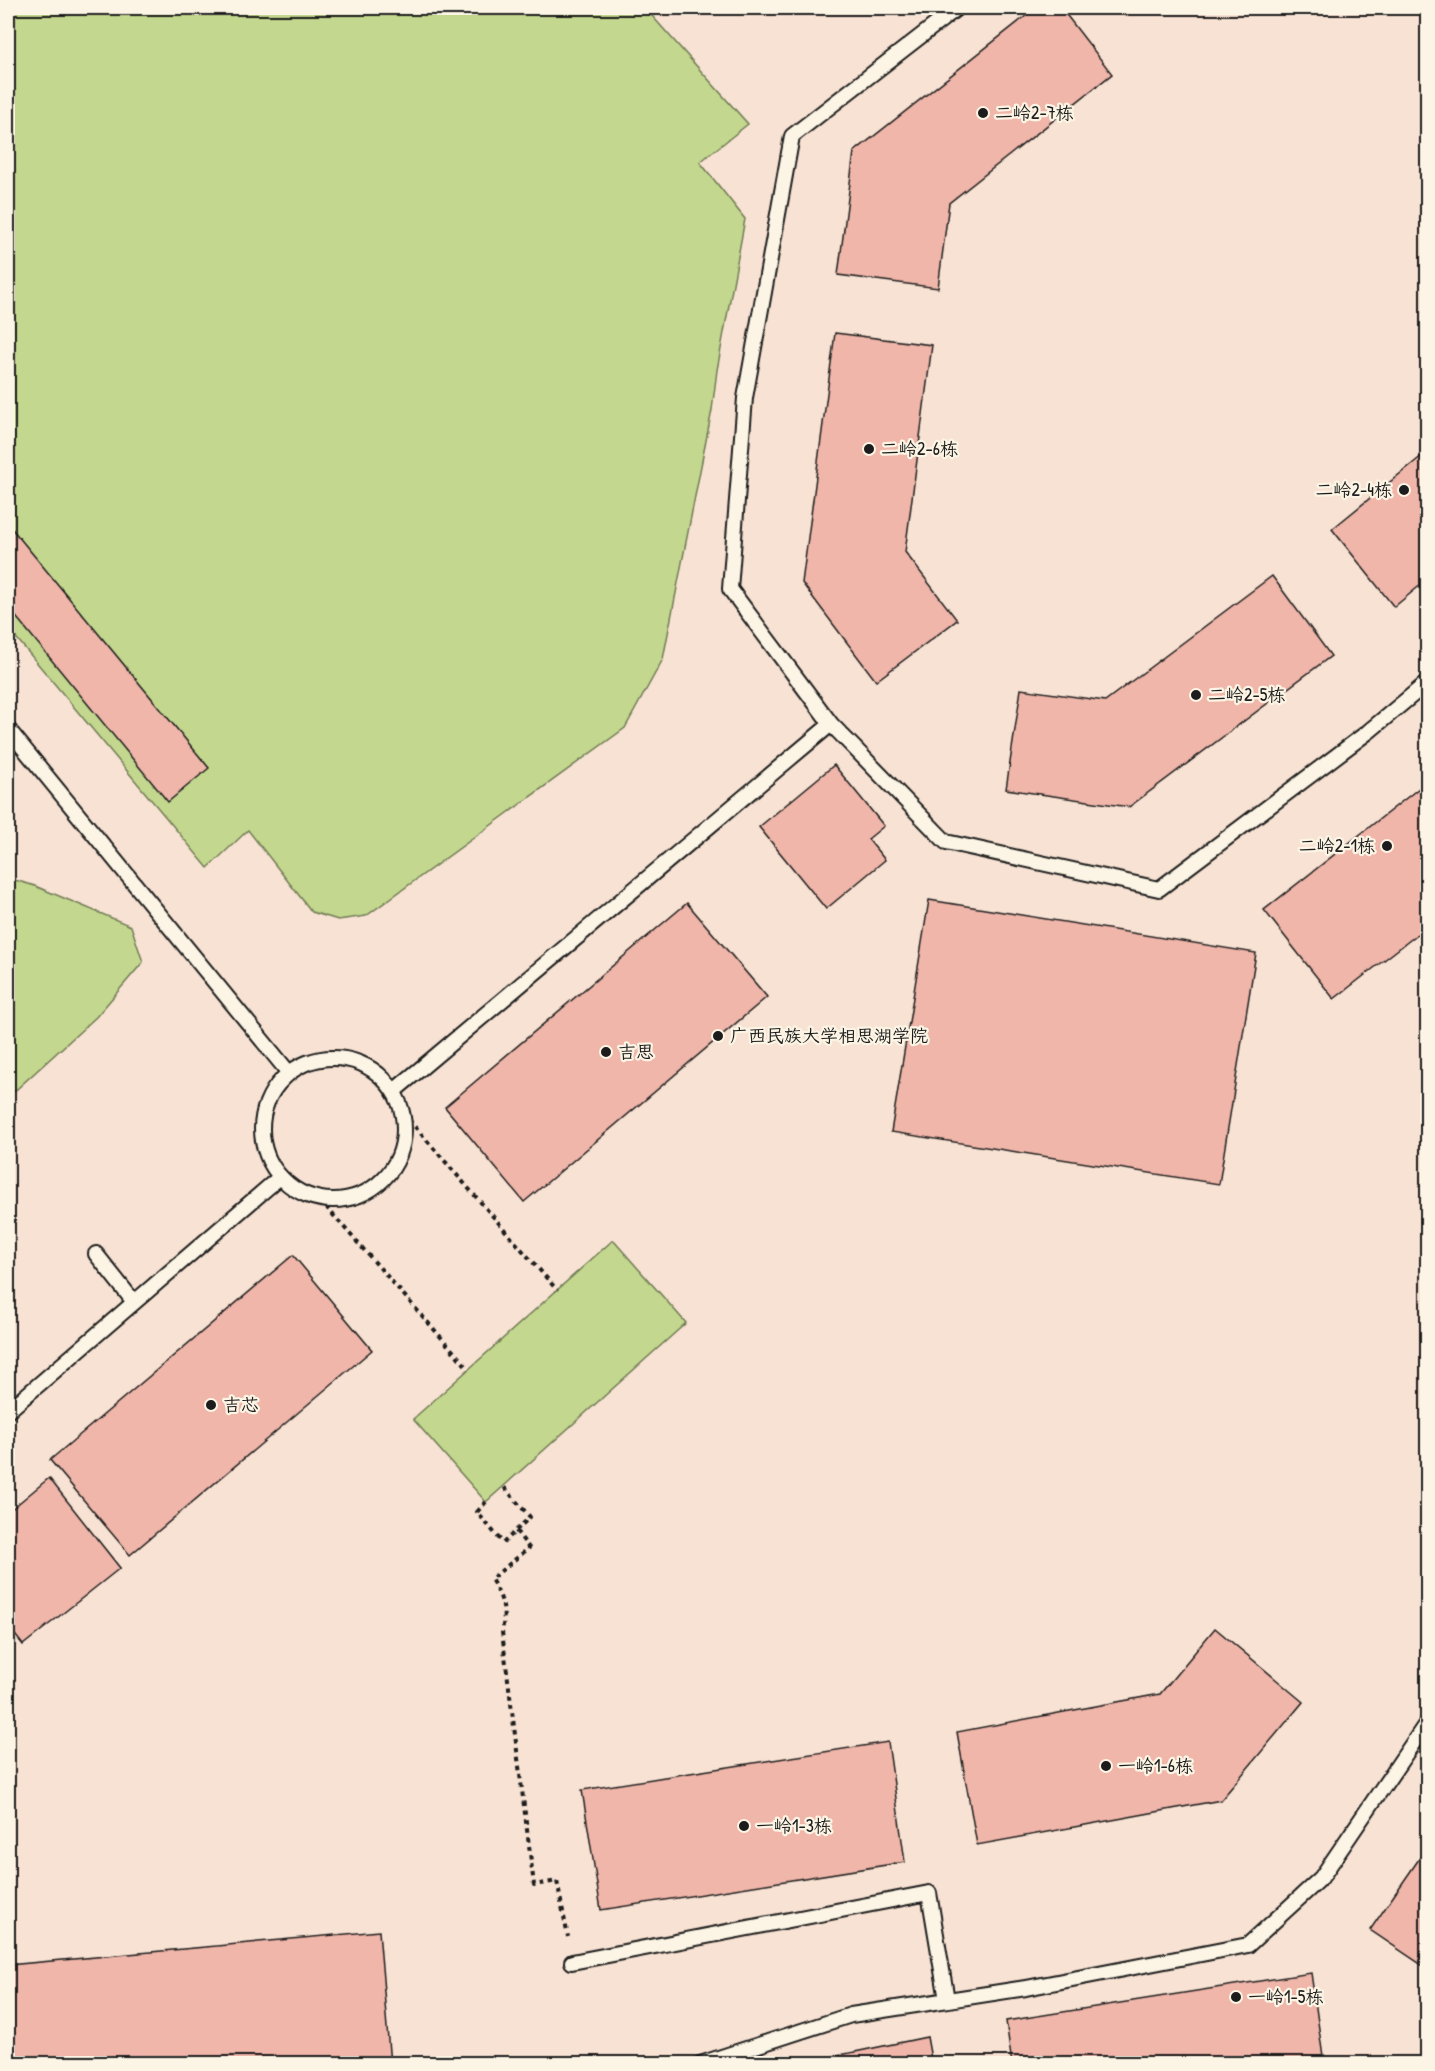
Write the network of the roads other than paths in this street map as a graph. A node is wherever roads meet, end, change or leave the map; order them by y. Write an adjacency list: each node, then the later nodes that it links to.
1 (957, 8): 3 (lane)
2 (1428, 682): 3 (lane)
3 (831, 724): 6 (lane)
4 (8, 729): 5 (lane)
5 (289, 1073): 6 (lane); 7 (lane)
6 (394, 1091): 7 (lane)
7 (280, 1177): 9 (lane)
8 (96, 1254): 9 (lane)
9 (134, 1302): 10 (lane)
10 (8, 1411)
11 (1428, 1721): 13 (lane)
12 (572, 1962): 13 (lane)
13 (947, 2000): 14 (lane)
14 (700, 2064)

